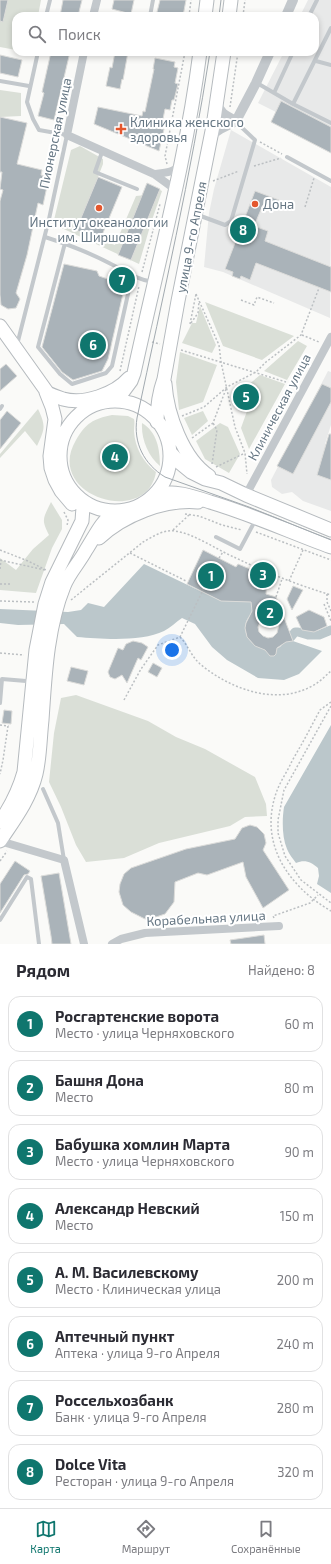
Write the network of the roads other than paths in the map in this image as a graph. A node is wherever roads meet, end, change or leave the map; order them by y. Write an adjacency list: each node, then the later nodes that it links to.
1 (50, 0): 8 (lane)
2 (97, 0): 9 (street)
3 (152, 0): 10 (lane)
4 (207, 0): 11 (main road)
5 (231, 0): 12 (main road)
6 (293, 0): 13 (street)
7 (317, 0): 14 (lane)
8 (47, 12)
9 (94, 12)
10 (150, 12)
11 (206, 12)
12 (230, 12)
13 (288, 12)
14 (311, 12)
15 (331, 28): 16 (lane)
16 (319, 54)
17 (37, 56): 28 (lane)
18 (83, 56): 34 (street, Пионерская улица)
19 (199, 56): 38 (main road, улица 9-го Апреля)
20 (223, 56): 30 (main road, улица 9-го Апреля)
21 (268, 56): 27 (street)
22 (291, 56): 29 (lane)
23 (318, 56): 24 (lane)
24 (316, 61): 25 (lane); 31 (lane)
25 (331, 65)
26 (0, 81): 28 (lane)
27 (256, 83): 29 (lane); 32 (street)
28 (30, 86): 34 (lane)
29 (274, 93): 31 (lane)
30 (217, 103): 32 (street); 35 (main road, улица 9-го Апреля)
31 (293, 104): 33 (lane)
32 (231, 119): 35 (street); 43 (lane)
33 (331, 123)
34 (67, 135): 36 (street); 44 (lane, Пионерская улица)
35 (211, 136): 43 (main road, улица 9-го Апреля)
36 (102, 152): 39 (street); 41 (lane)
37 (287, 157): 40 (lane)
38 (182, 159): 39 (street); 42 (main road, улица 9-го Апреля)
39 (154, 174): 42 (street)
40 (331, 181)
41 (137, 189)
42 (176, 190): 47 (main road, улица 9-го Апреля)
43 (195, 214): 52 (main road, улица 9-го Апреля)
44 (44, 239): 45 (lane); 50 (lane)
45 (65, 243): 46 (lane); 46 (lane)
46 (132, 276): 47 (lane)
47 (154, 282): 51 (main road, улица 9-го Апреля)
48 (0, 326): 50 (main road)
49 (331, 336): 60 (street, Клиническая улица)
50 (16, 349): 53 (main road)
51 (134, 373): 53 (main road); 54 (main road, улица 9-го Апреля)
52 (164, 379): 56 (main road, улица 9-го Апреля); 59 (main road)
53 (46, 392): 55 (main road); 57 (main road); 68 (main road)
54 (117, 400): 55 (main road); 56 (main road)
55 (87, 408): 57 (main road)
56 (157, 422): 58 (main road)
57 (65, 433): 62 (main road)
58 (171, 453): 59 (main road); 61 (main road)
59 (221, 483): 60 (main road)
60 (248, 492): 66 (main road)
61 (156, 494): 63 (main road); 64 (main road)
62 (76, 495): 64 (main road); 68 (main road)
63 (220, 504): 65 (main road); 70 (main road)
64 (114, 512): 70 (main road)
65 (257, 517): 67 (lane); 69 (main road)
66 (331, 530)
67 (216, 537)
68 (75, 538): 71 (main road)
69 (331, 546)
70 (86, 550): 71 (main road)
71 (52, 604): 72 (main road)
72 (45, 631): 76 (main road); 77 (main road)
73 (26, 681): 74 (lane)
74 (0, 703)
75 (43, 789): 78 (lane)
76 (0, 822)
77 (0, 841): 78 (street)
78 (64, 860): 82 (street)
79 (0, 920): 81 (lane)
80 (277, 926): 83 (street, Корабельная улица)
81 (39, 944)
82 (84, 944)
83 (112, 944)

